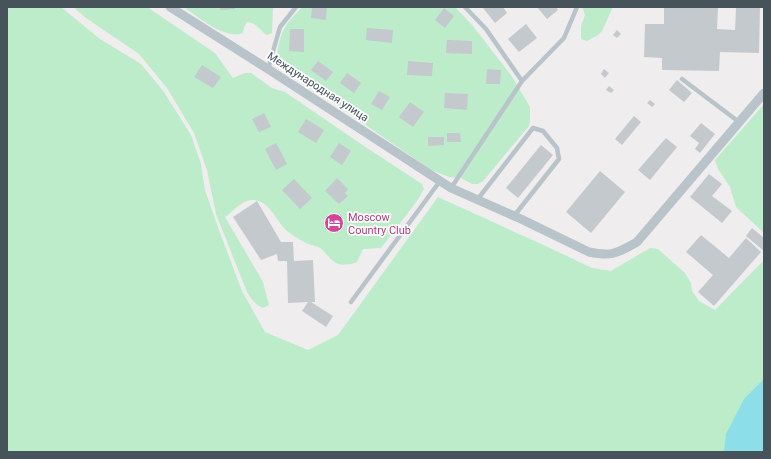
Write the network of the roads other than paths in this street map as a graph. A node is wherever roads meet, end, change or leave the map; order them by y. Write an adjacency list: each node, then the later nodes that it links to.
1 (170, 7): 5 (street, Международная улица)
2 (296, 7): 5 (lane)
3 (465, 7): 7 (lane)
4 (577, 7): 7 (lane)
5 (268, 69): 10 (street, Международная улица)
6 (682, 79): 9 (lane)
7 (522, 81): 11 (lane)
8 (764, 93): 9 (street, Международная улица)
9 (739, 122): 13 (street, Международная улица)
10 (440, 181): 11 (street, Международная улица); 14 (lane)
11 (451, 188): 12 (street, Международная улица)
12 (478, 200): 13 (street, Международная улица); 13 (lane)
13 (514, 216)
14 (351, 302)

